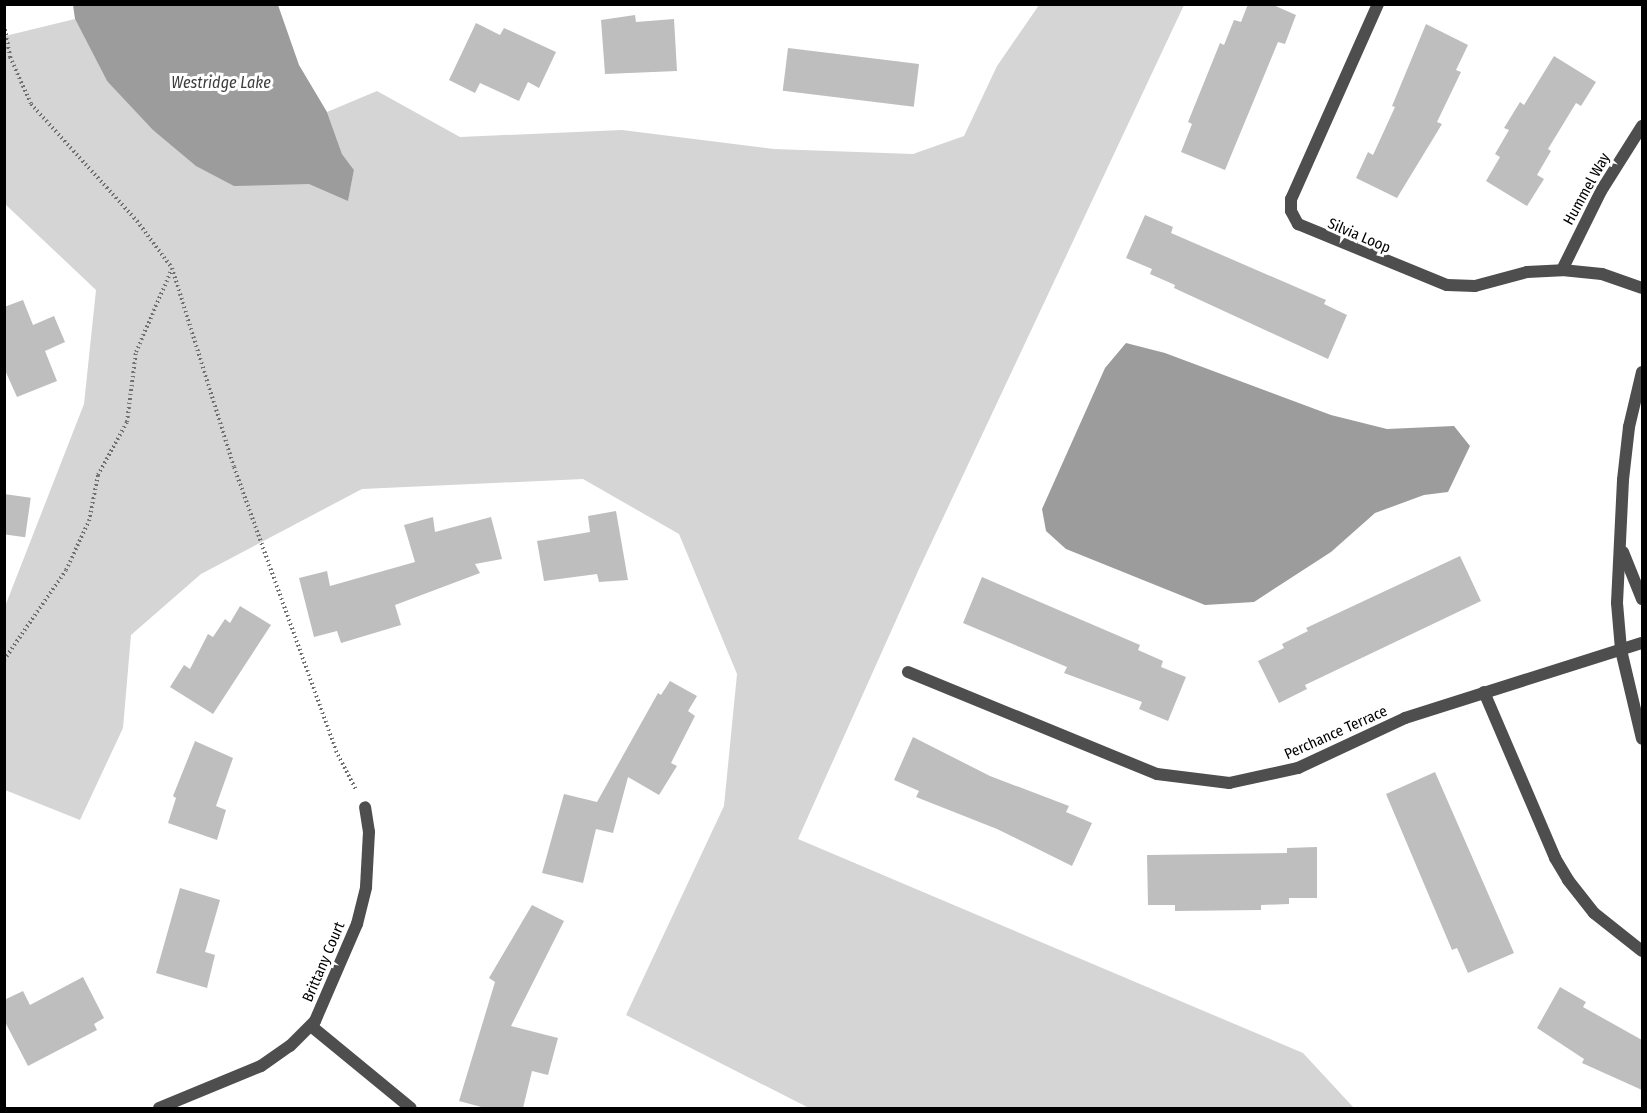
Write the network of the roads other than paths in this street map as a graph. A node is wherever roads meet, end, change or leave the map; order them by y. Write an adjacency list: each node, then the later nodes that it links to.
1 (1378, 4): 3 (street, Silvia Loop)
2 (1642, 126): 3 (street, Hummel Way)
3 (1562, 270): 4 (street, Silvia Loop)
4 (1642, 288)
5 (1642, 372): 6 (street)
6 (1621, 548): 7 (street); 9 (street)
7 (1642, 599)
8 (1642, 644): 9 (street, Perchance Terrace)
9 (1621, 650): 11 (street, Perchance Terrace); 12 (street)
10 (908, 672): 11 (street, Perchance Terrace)
11 (1484, 692): 14 (street)
12 (1642, 739)
13 (365, 807): 15 (street, Brittany Court)
14 (1642, 951)
15 (311, 1026): 16 (street, Brittany Court); 17 (street)
16 (159, 1108)
17 (411, 1108)

